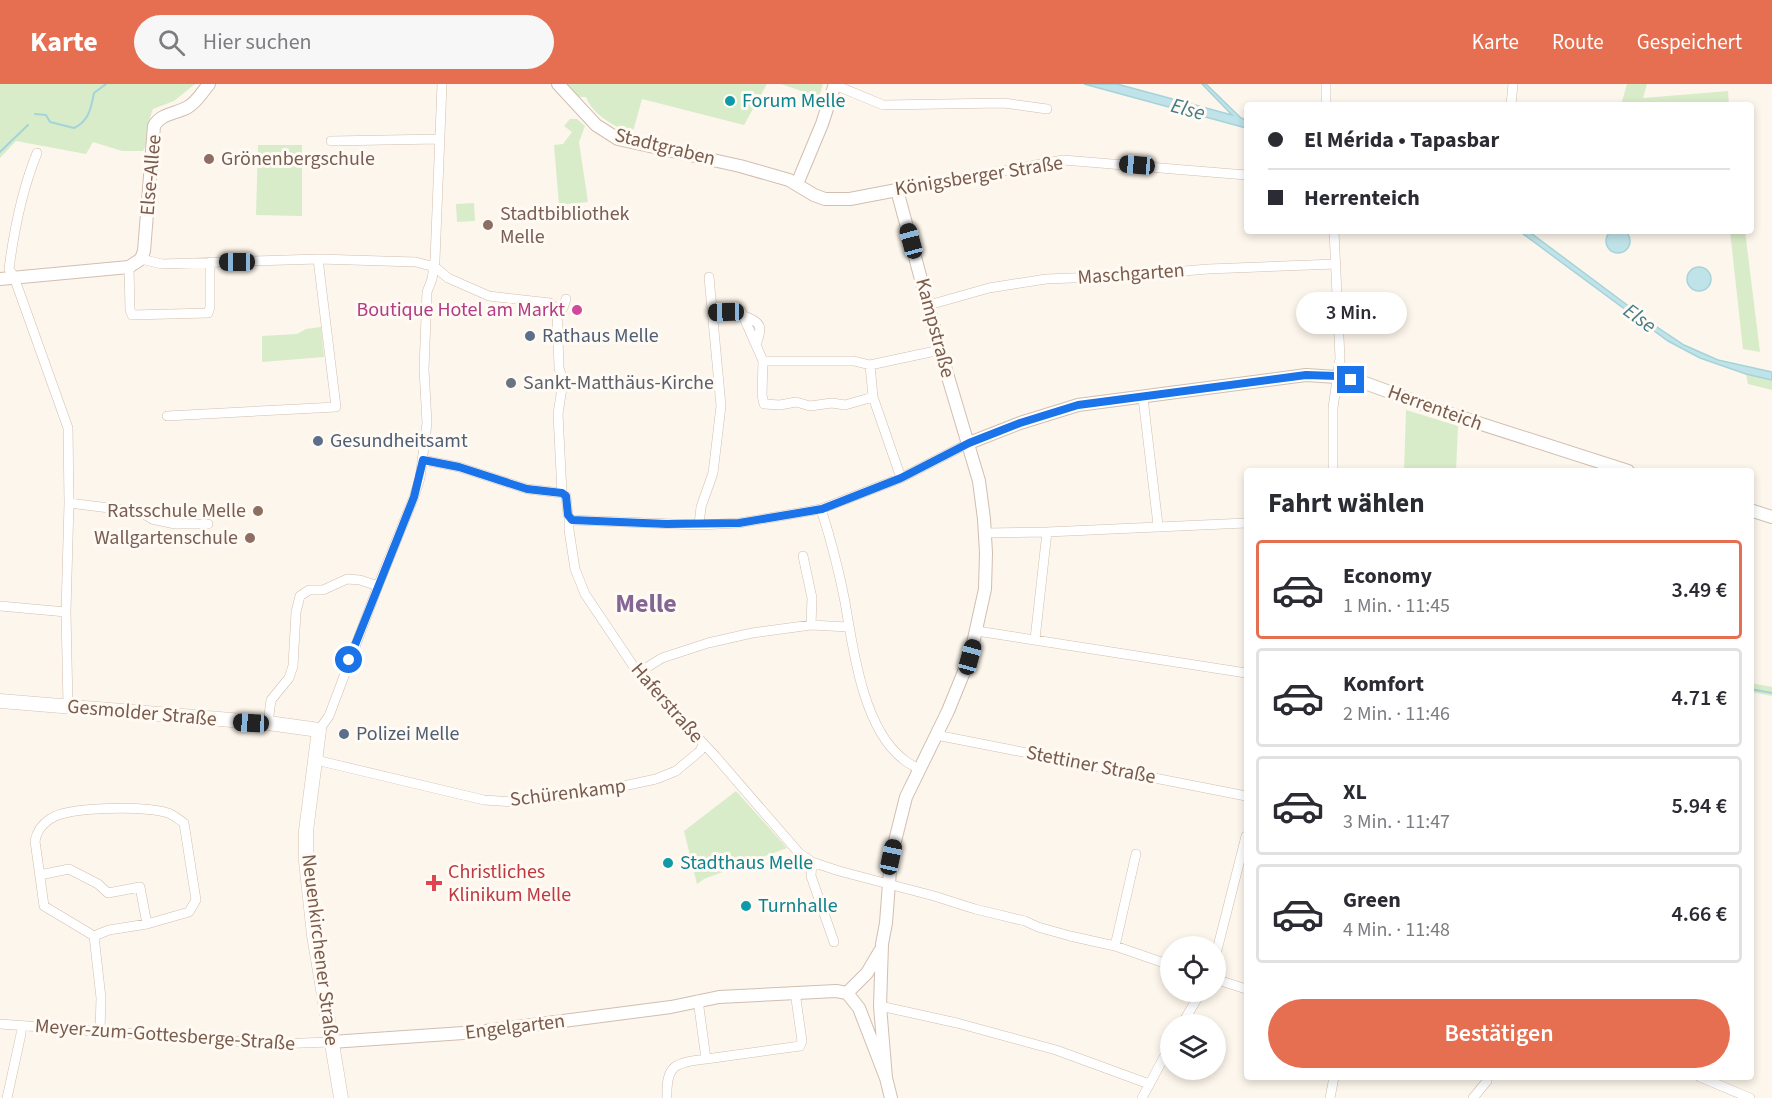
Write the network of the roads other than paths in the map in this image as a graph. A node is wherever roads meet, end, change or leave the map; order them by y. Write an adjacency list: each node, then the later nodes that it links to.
1 (208, 84): 17 (street, Else-Allee)
2 (442, 84): 10 (street)
3 (558, 84): 14 (street, Stadtgraben)
4 (835, 84): 9 (street); 14 (street)
5 (1326, 84): 7 (street)
6 (1513, 84): 8 (street)
7 (1326, 102)
8 (1511, 102)
9 (1047, 109)
10 (439, 139): 11 (street); 22 (street)
11 (331, 141)
12 (37, 153): 23 (street)
13 (1244, 175): 15 (street, Königsberger Straße)
14 (793, 182): 15 (street, Königsberger Straße)
15 (897, 190): 27 (street, Kampstraße)
16 (1335, 234): 20 (street)
17 (141, 259): 19 (street); 21 (street)
18 (318, 260): 19 (street); 22 (street); 36 (street)
19 (210, 262): 21 (street)
20 (1336, 264): 27 (street, Maschgarten); 33 (street)
21 (129, 267): 23 (street)
22 (435, 267): 28 (street); 38 (street)
23 (14, 277): 25 (street); 43 (street)
24 (709, 277): 29 (street)
25 (0, 279)
26 (566, 299): 28 (street)
27 (929, 305): 30 (street, Kampstraße)
28 (556, 310): 42 (street)
29 (712, 316): 31 (street); 50 (street)
30 (940, 350): 32 (street); 37 (street, Kampstraße)
31 (763, 361): 32 (street); 34 (street)
32 (870, 365): 34 (street)
33 (1337, 376): 35 (street, Herrenteich); 39 (street); 40 (street, Herrenteich)
34 (873, 397): 41 (street)
35 (1143, 398): 37 (street, Herrenteich); 51 (street)
36 (167, 416)
37 (969, 443): 41 (street, Herrenteich); 53 (street, Kampstraße)
38 (423, 460): 42 (street); 55 (street)
39 (1333, 468)
40 (1619, 468)
41 (901, 478): 44 (street, Herrenteich)
42 (562, 493): 47 (street)
43 (69, 502): 49 (street); 57 (street)
44 (822, 509): 50 (street, Herrenteich); 59 (street)
45 (1754, 511): 46 (street)
46 (1772, 517)
47 (569, 518): 50 (street, Herrenteich); 62 (street, Haferstraße)
48 (1244, 523): 51 (street)
49 (208, 524)
50 (699, 525)
51 (1158, 525): 52 (street)
52 (1047, 532): 53 (street); 61 (street)
53 (985, 533): 60 (street, Kampstraße)
54 (803, 556): 58 (street)
55 (378, 586): 66 (street); 67 (street)
56 (0, 606): 57 (street)
57 (66, 612): 65 (street)
58 (811, 625): 59 (street); 62 (street)
59 (848, 627): 71 (street)
60 (977, 631): 61 (street); 68 (street, Kampstraße)
61 (1035, 639): 63 (street)
62 (638, 673): 69 (street, Haferstraße)
63 (1244, 673)
64 (0, 701): 65 (main road, Gesmolder Straße)
65 (68, 706): 66 (main road, Gesmolder Straße)
66 (268, 723): 67 (main road, Gesmolder Straße)
67 (319, 730): 70 (main road, Neuenkirchener Straße)
68 (936, 735): 71 (street, Kampstraße); 72 (street, Stettiner Straße)
69 (703, 745): 70 (street, Schürenkamp); 75 (street, Haferstraße)
70 (316, 760): 94 (main road, Neuenkirchener Straße)
71 (919, 768): 77 (street, Kampstraße)
72 (1244, 796)
73 (1244, 844): 80 (street)
74 (1136, 854): 83 (street)
75 (812, 862): 77 (street, Haferstraße); 81 (street)
76 (40, 875): 78 (street); 78 (street); 79 (street)
77 (890, 883): 82 (street, Kampstraße); 83 (street, Haferstraße)
78 (147, 924): 79 (street)
79 (94, 936): 93 (street)
80 (1221, 936)
81 (834, 942)
82 (882, 944): 88 (street); 90 (street)
83 (1115, 946): 84 (street, Haferstraße)
84 (1160, 962)
85 (1226, 983): 86 (street)
86 (1244, 988)
87 (795, 992): 88 (street, Engelgarten); 89 (street, Engelgarten); 95 (street)
88 (847, 993): 97 (street)
89 (698, 1000): 94 (street, Engelgarten); 95 (street)
90 (880, 1006): 97 (street); 101 (street)
91 (0, 1024): 92 (street, Meyer-zum-Gottesberge-Straße)
92 (21, 1026): 93 (street, Meyer-zum-Gottesberge-Straße); 102 (street)
93 (100, 1031): 94 (street, Meyer-zum-Gottesberge-Straße)
94 (331, 1042): 103 (main road, Neuenkirchener Straße)
95 (706, 1059): 104 (street)
96 (1160, 1064): 101 (street)
97 (885, 1078): 105 (street)
98 (1333, 1080): 107 (street)
99 (1487, 1080): 108 (street)
100 (1707, 1080): 109 (street)
101 (1149, 1084): 106 (street)
102 (7, 1098)
103 (340, 1098)
104 (667, 1098)
105 (891, 1098)
106 (1142, 1098)
107 (1330, 1098)
108 (1473, 1098)
109 (1750, 1098)

